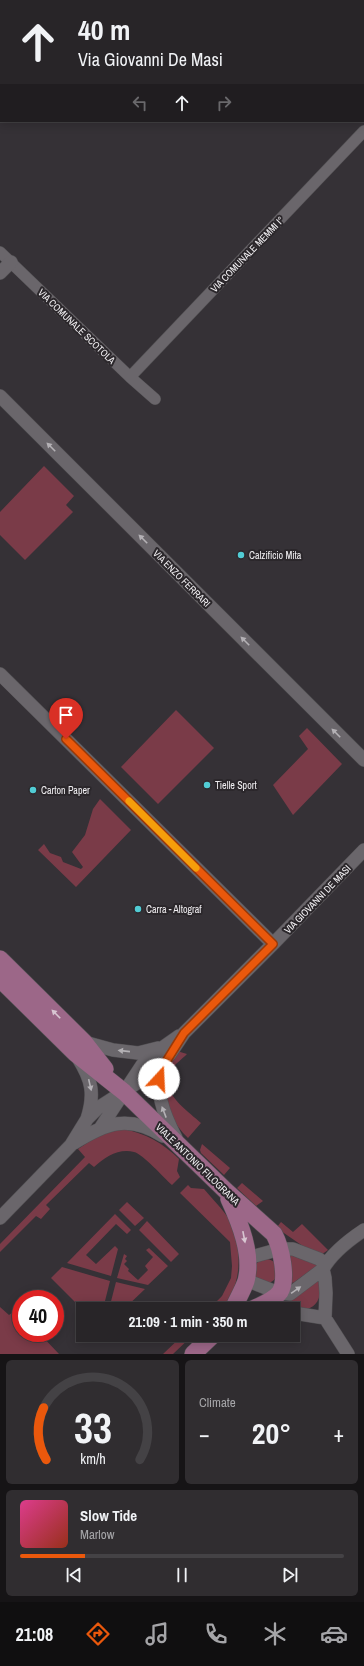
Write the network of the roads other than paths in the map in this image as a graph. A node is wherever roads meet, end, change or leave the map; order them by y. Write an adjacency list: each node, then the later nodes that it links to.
1 (364, 131): 5 (street, VIA COMUNALE MEMMI I°)
2 (0, 252): 3 (street, VIA COMUNALE SCOTOLA)
3 (11, 262): 4 (street); 5 (street, VIA COMUNALE SCOTOLA)
4 (0, 273)
5 (130, 378): 7 (street, VIA COMUNALE SCOTOLA)
6 (0, 396): 9 (street, VIA ENZO FERRARI, one-way to 6)
7 (155, 399)
8 (0, 674): 11 (street)
9 (364, 760)
10 (364, 850): 11 (street, VIA GIOVANNI DE MASI)
11 (273, 944): 15 (street, VIA GIOVANNI DE MASI)
12 (0, 959): 14 (main road, VIALE ANTONIO FILOGRANA, one-way to 12)
13 (0, 979): 14 (main road, VIALE ANTONIO FILOGRANA)
14 (80, 1048): 15 (street, one-way to 14); 16 (main road, VIALE ANTONIO FILOGRANA); 17 (street, one-way to 17)
15 (166, 1050): 16 (street); 20 (street, one-way to 15)
16 (124, 1092): 17 (street); 18 (street); 20 (main road, VIALE ANTONIO FILOGRANA)
17 (87, 1119): 19 (street)
18 (100, 1128): 19 (street); 20 (street)
19 (71, 1145): 22 (street)
20 (180, 1147): 21 (main road, VIALE ANTONIO FILOGRANA)
21 (226, 1191): 24 (main road, VIALE ANTONIO FILOGRANA); 25 (main road, one-way to 25)
22 (0, 1218)
23 (364, 1230): 26 (street)
24 (277, 1242): 25 (street); 26 (street); 29 (main road)
25 (248, 1258): 27 (main road)
26 (324, 1266): 29 (street, one-way to 26); 31 (street)
27 (246, 1280): 28 (main road); 29 (street)
28 (236, 1302)
29 (266, 1302)
30 (300, 1314): 31 (street)
31 (325, 1318): 34 (street)
32 (206, 1342): 33 (main road)
33 (193, 1354)
34 (348, 1354)

